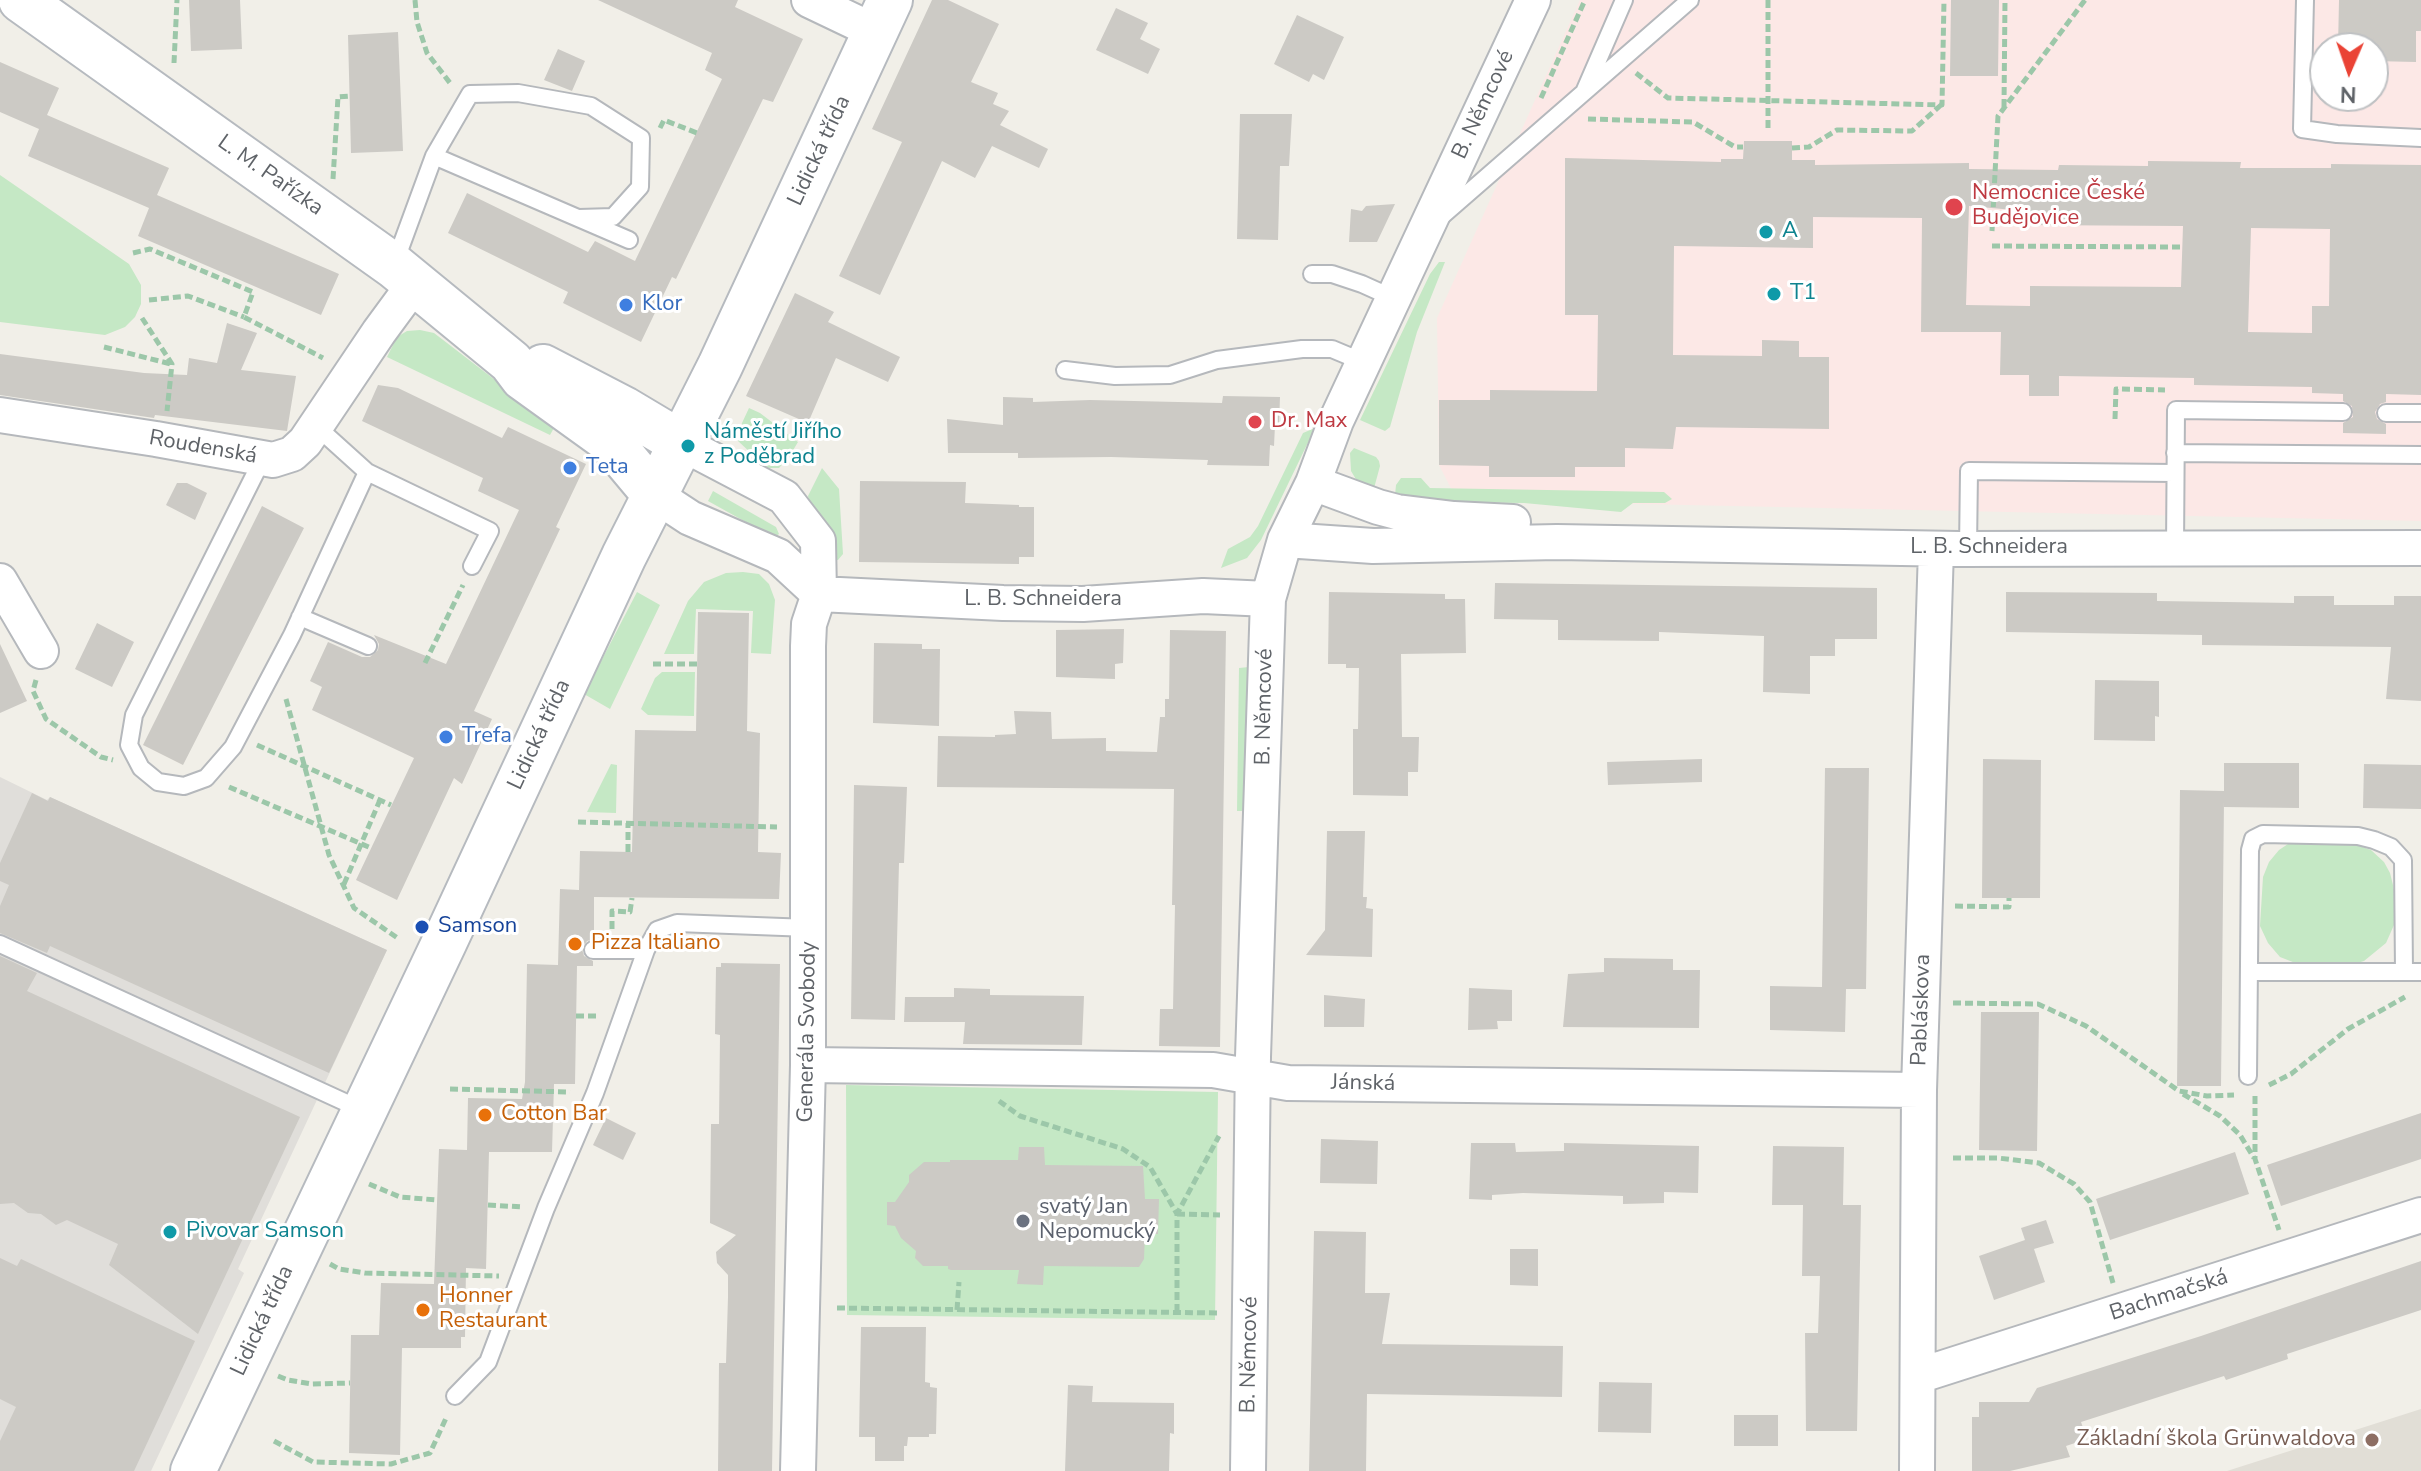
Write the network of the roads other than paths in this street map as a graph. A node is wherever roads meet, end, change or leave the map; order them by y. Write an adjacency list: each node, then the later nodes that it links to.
1 (21, 0): 15 (street, L. M. Pařízka)
2 (809, 0): 7 (street)
3 (1533, 0): 12 (street, B. Němcové)
4 (1624, 0): 8 (lane)
5 (1690, 0): 8 (lane)
6 (2305, 0): 9 (lane)
7 (883, 16): 25 (street, Lidická třída)
8 (1582, 96): 12 (lane)
9 (2421, 138)
10 (434, 156): 11 (lane); 11 (lane); 15 (lane)
11 (579, 218): 13 (lane)
12 (1426, 229): 16 (street, B. Němcové)
13 (629, 240)
14 (1312, 274): 16 (lane)
15 (404, 275): 17 (street, L. M. Pařízka); 24 (street, Roudenská)
16 (1393, 298): 18 (street, B. Němcové)
17 (511, 362): 25 (street); 32 (street, L. M. Pařízka)
18 (1363, 362): 19 (lane); 31 (street, B. Němcové)
19 (1065, 370)
20 (2343, 412): 26 (lane)
21 (2386, 413): 22 (lane)
22 (2421, 413)
23 (0, 415): 28 (street, Roudenská)
24 (316, 426): 28 (street, Roudenská); 29 (lane)
25 (681, 443): 32 (street, Lidická třída); 40 (street, Generála Svobody)
26 (2175, 453): 27 (lane); 30 (lane)
27 (2421, 455)
28 (263, 458): 42 (lane)
29 (367, 472): 38 (lane); 42 (lane)
30 (2175, 473): 36 (lane); 37 (lane)
31 (1313, 483): 33 (street, B. Němcové); 34 (street, L. B. Schneidera)
32 (655, 495): 40 (street); 55 (street, Lidická třída)
33 (1285, 540): 34 (street, L. B. Schneidera); 41 (street, B. Němcové)
34 (1557, 542): 36 (street, L. B. Schneidera)
35 (2421, 548): 37 (street, L. B. Schneidera)
36 (1952, 549): 37 (street, L. B. Schneidera); 54 (street, Pabláskova)
37 (2175, 549)
38 (472, 566)
39 (0, 581): 44 (street)
40 (819, 594): 41 (street, L. B. Schneidera); 45 (street, Generála Svobody)
41 (1268, 599): 53 (street, B. Němcové)
42 (300, 617): 43 (lane)
43 (368, 646)
44 (41, 651)
45 (809, 928): 48 (lane); 51 (street, Generála Svobody)
46 (0, 944): 55 (lane)
47 (593, 950): 48 (lane)
48 (646, 950): 58 (lane)
49 (2249, 972): 50 (lane); 50 (lane); 52 (lane)
50 (2413, 972)
51 (808, 1065): 53 (street, Jánská); 60 (street, Generála Svobody)
52 (2248, 1076)
53 (1253, 1077): 54 (street, Jánská); 61 (street, B. Němcové)
54 (1919, 1090): 57 (street, Pabláskova)
55 (363, 1110): 59 (street, Lidická třída)
56 (2421, 1215): 57 (street, Bachmačská)
57 (1918, 1376): 62 (street, Pabláskova)
58 (455, 1396)
59 (193, 1471)
60 (798, 1471)
61 (1248, 1471)
62 (1917, 1471)

